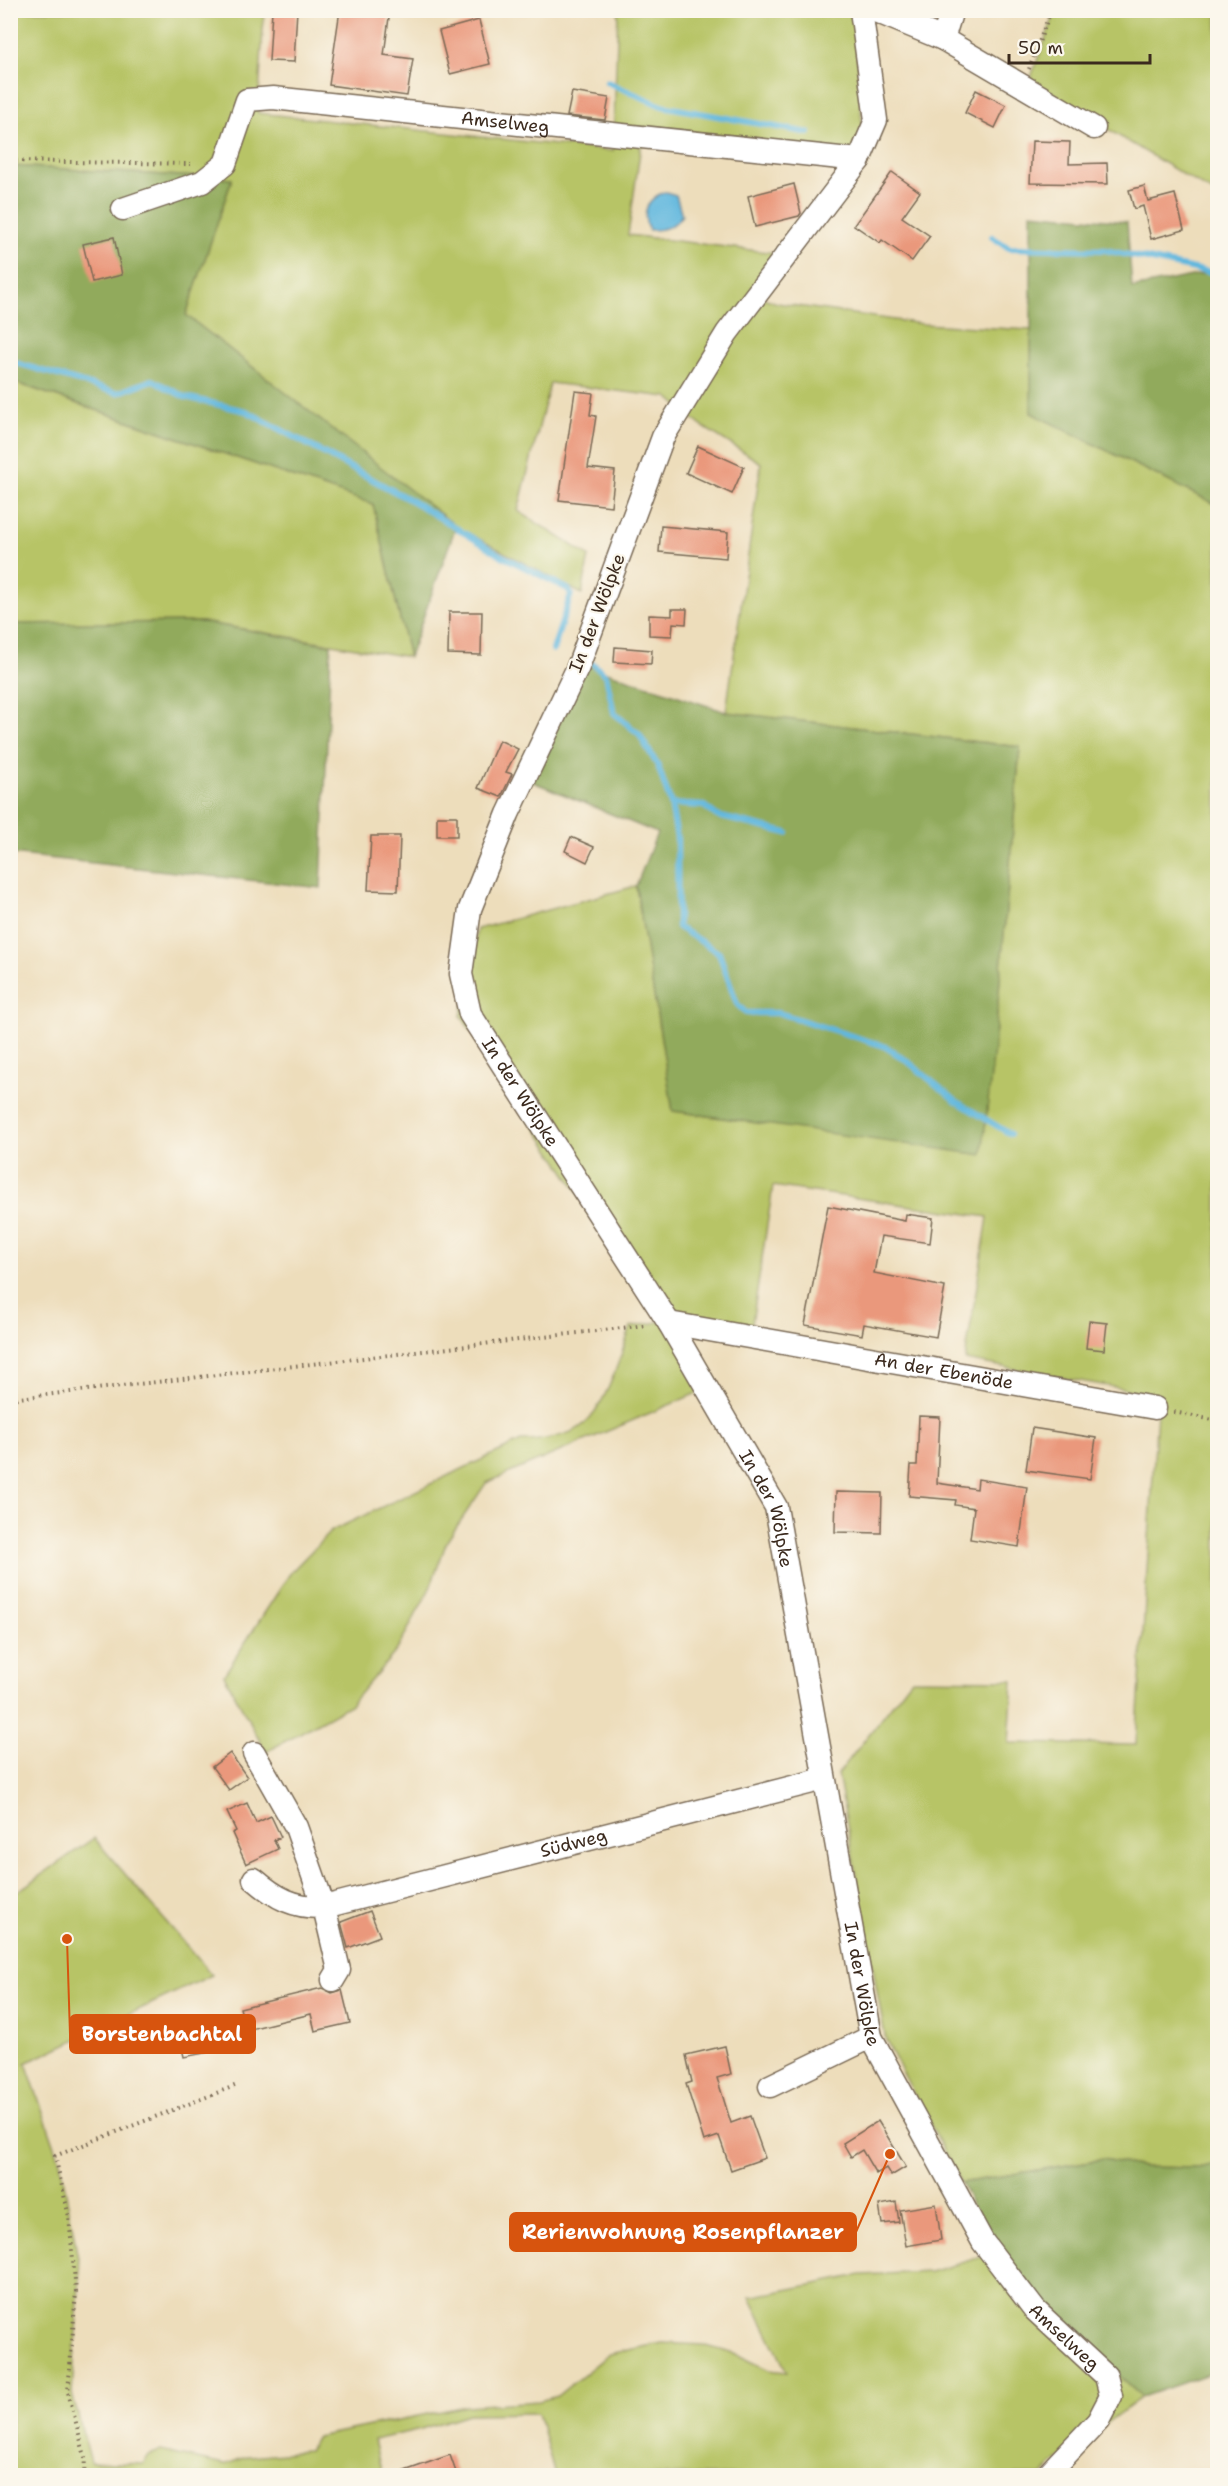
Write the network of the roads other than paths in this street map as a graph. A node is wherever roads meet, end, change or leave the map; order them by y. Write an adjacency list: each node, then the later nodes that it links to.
1 (861, 10): 6 (street, In der Wölpke)
2 (873, 10): 4 (street)
3 (952, 10): 4 (street)
4 (943, 39): 5 (street)
5 (1094, 128)
6 (859, 160): 7 (street, Amselweg); 8 (street, In der Wölpke)
7 (123, 209)
8 (669, 1323): 9 (street, An der Ebenöde); 11 (street, In der Wölpke)
9 (1155, 1408)
10 (254, 1753): 13 (street)
11 (824, 1779): 13 (street, Südweg); 15 (street, In der Wölpke)
12 (254, 1879): 13 (street, Südweg)
13 (324, 1907): 14 (street)
14 (333, 1980)
15 (871, 2037): 16 (street); 17 (street, In der Wölpke)
16 (770, 2086)
17 (957, 2192): 18 (street, Amselweg)
18 (1046, 2475)

